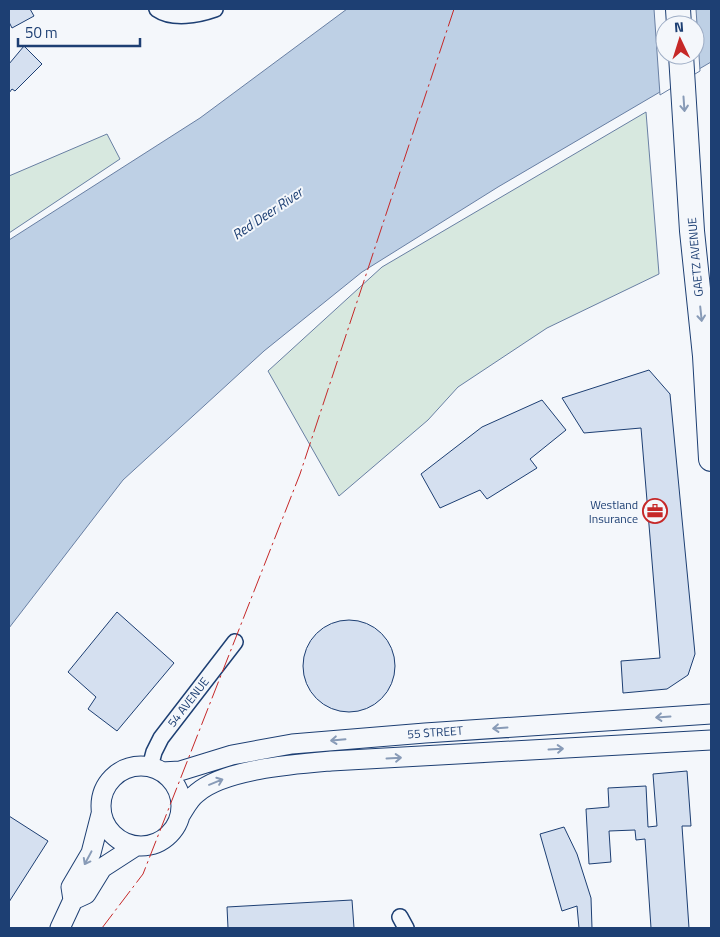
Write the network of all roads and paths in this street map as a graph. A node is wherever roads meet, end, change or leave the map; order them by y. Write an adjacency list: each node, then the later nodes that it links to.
1 (157, 9): 3 (street)
2 (215, 9): 3 (street)
3 (194, 12)
4 (682, 65): 5 (main road, GAETZ AVENUE, one-way to 5)
5 (711, 460)
6 (235, 642): 9 (street, 54 AVENUE)
7 (711, 714): 9 (street, 55 STREET, one-way to 9)
8 (711, 740): 11 (street, 55 STREET, one-way to 8)
9 (156, 769): 10 (street); 11 (street)
10 (101, 814): 12 (street); 13 (street, one-way to 13)
11 (181, 814): 12 (street)
12 (136, 846): 13 (street)
13 (73, 900): 14 (street)
14 (60, 928)

